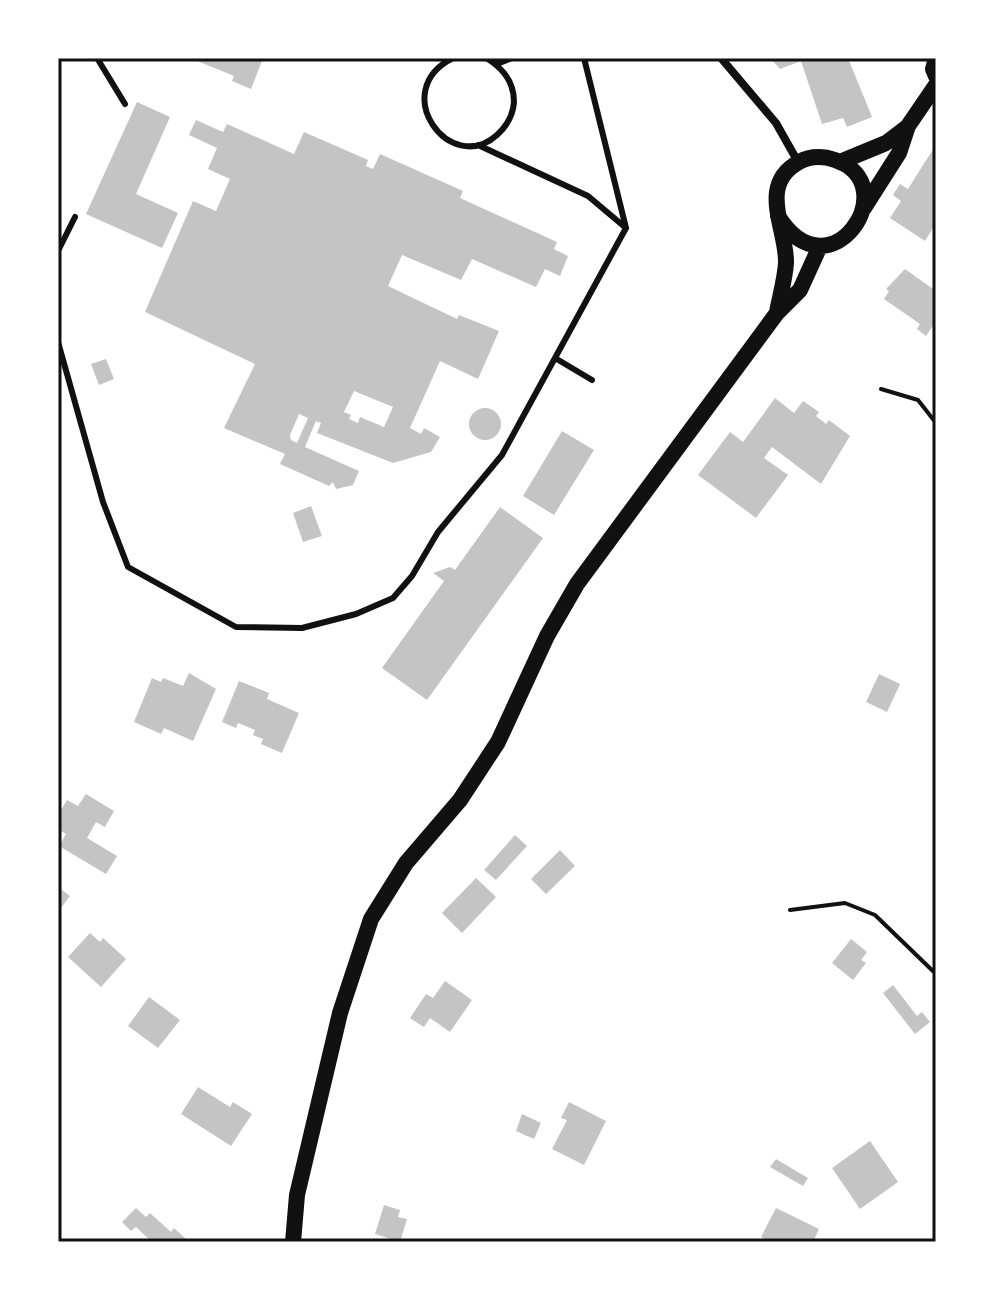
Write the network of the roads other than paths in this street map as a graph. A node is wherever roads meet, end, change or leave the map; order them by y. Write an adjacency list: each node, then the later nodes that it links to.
1 (97, 58): 11 (lane)
2 (453, 58): 13 (lane)
3 (486, 58): 8 (lane)
4 (512, 58): 8 (lane)
5 (584, 58): 19 (lane)
6 (721, 58): 14 (street)
7 (936, 58): 9 (main road)
8 (497, 64): 13 (lane)
9 (936, 76)
10 (936, 85): 12 (main road)
11 (125, 104)
12 (908, 126): 15 (main road); 16 (main road)
13 (478, 145): 19 (lane)
14 (798, 162): 15 (main road); 17 (main road)
15 (840, 162): 16 (main road)
16 (864, 209): 20 (main road)
17 (778, 216): 20 (main road); 22 (main road)
18 (75, 217): 21 (lane)
19 (626, 228): 24 (lane)
20 (820, 246): 22 (main road)
21 (58, 251)
22 (777, 313): 26 (main road)
23 (58, 342): 24 (lane)
24 (555, 358): 25 (lane)
25 (592, 380)
26 (293, 1242)

